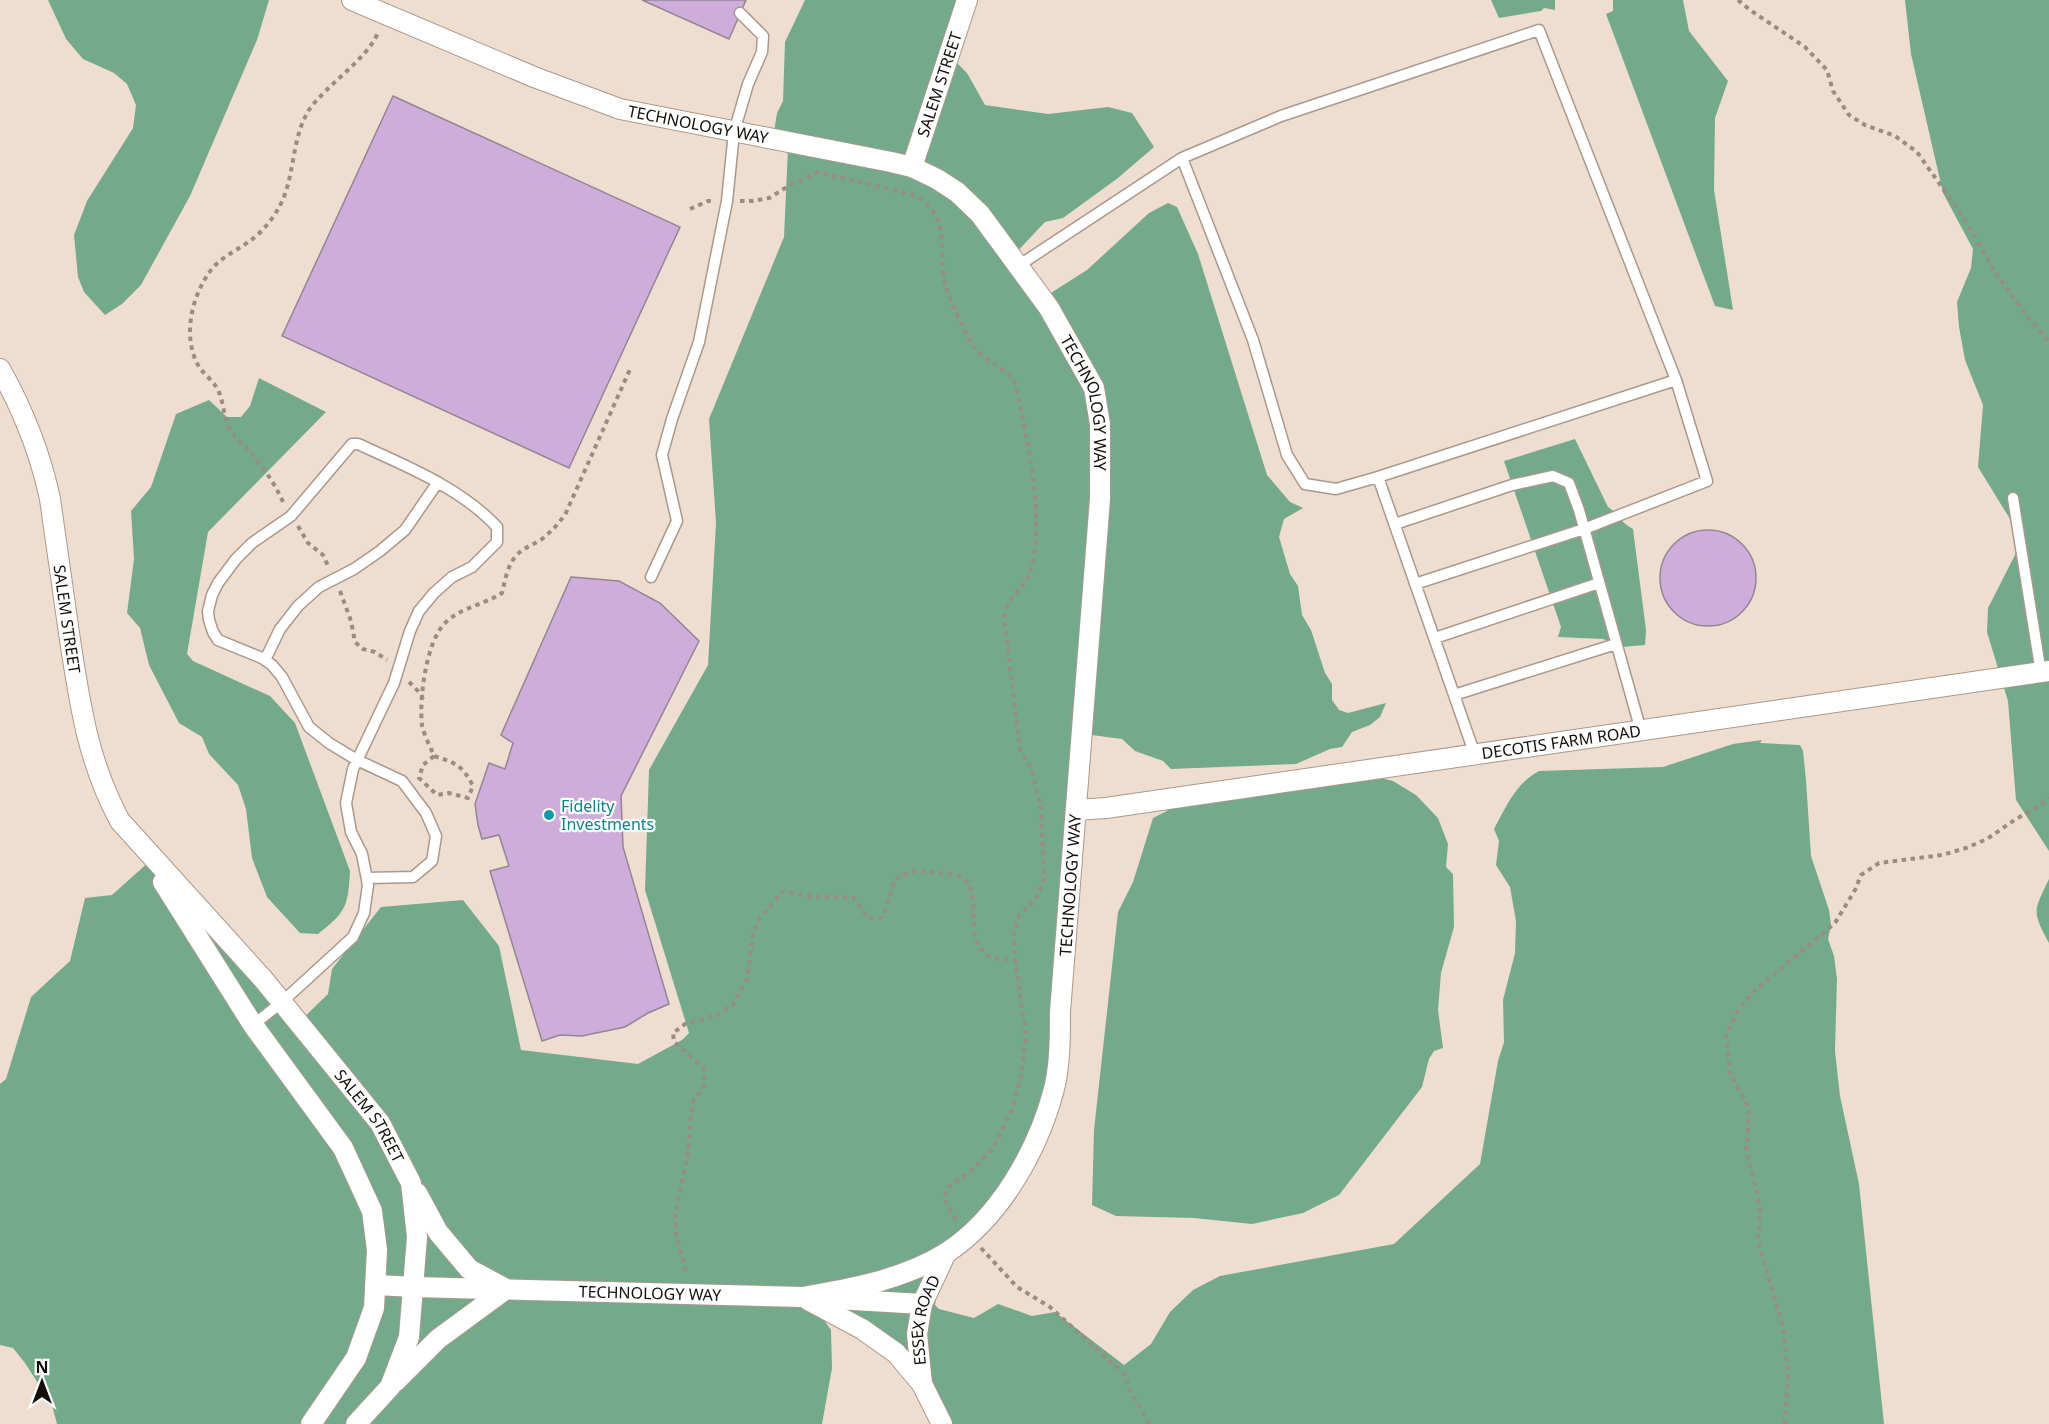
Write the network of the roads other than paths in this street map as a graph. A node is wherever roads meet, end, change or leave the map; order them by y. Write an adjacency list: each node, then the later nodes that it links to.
1 (352, 0): 4 (street, TECHNOLOGY WAY)
2 (967, 0): 6 (street, SALEM STREET)
3 (740, 13): 4 (lane)
4 (734, 132): 6 (street, TECHNOLOGY WAY); 15 (lane)
5 (1182, 158): 7 (lane); 9 (lane); 10 (lane)
6 (912, 167): 7 (street, TECHNOLOGY WAY)
7 (1018, 266): 26 (street, TECHNOLOGY WAY)
8 (0, 369): 27 (street, SALEM STREET)
9 (1676, 380): 10 (lane); 14 (lane)
10 (1378, 477): 13 (lane)
11 (438, 482): 20 (lane); 20 (lane); 25 (lane)
12 (2013, 498): 21 (lane)
13 (1395, 524): 14 (lane); 17 (lane)
14 (1584, 529): 16 (lane); 17 (lane)
15 (651, 577)
16 (1599, 583): 18 (lane); 19 (lane)
17 (1416, 584): 18 (lane)
18 (1435, 638): 22 (lane)
19 (1616, 644): 22 (lane); 23 (lane)
20 (265, 660): 25 (lane)
21 (2045, 672): 23 (street, DECOTIS FARM ROAD)
22 (1454, 695): 24 (lane)
23 (1641, 731): 24 (street, DECOTIS FARM ROAD)
24 (1475, 755): 26 (street, DECOTIS FARM ROAD)
25 (357, 760): 28 (lane); 28 (lane)
26 (1076, 810): 32 (street, TECHNOLOGY WAY)
27 (153, 859): 29 (street, SALEM STREET); 30 (street, SALEM STREET)
28 (367, 878): 29 (lane)
29 (282, 1002): 30 (lane); 31 (street, SALEM STREET)
30 (253, 1025): 33 (street, SALEM STREET)
31 (411, 1183): 34 (street, SALEM STREET); 35 (street)
32 (946, 1253): 36 (street, TECHNOLOGY WAY); 37 (street, ESSEX ROAD)
33 (377, 1285): 34 (street, TECHNOLOGY WAY); 40 (street, SALEM STREET)
34 (414, 1287): 35 (street, TECHNOLOGY WAY); 39 (street, SALEM STREET)
35 (506, 1289): 36 (street, TECHNOLOGY WAY); 39 (street)
36 (803, 1297): 37 (street, TECHNOLOGY WAY); 38 (street)
37 (922, 1304): 38 (street, ESSEX ROAD)
38 (922, 1384): 42 (street, ESSEX ROAD)
39 (390, 1387): 41 (street, SALEM STREET)
40 (311, 1424)
41 (356, 1424)
42 (942, 1424)

